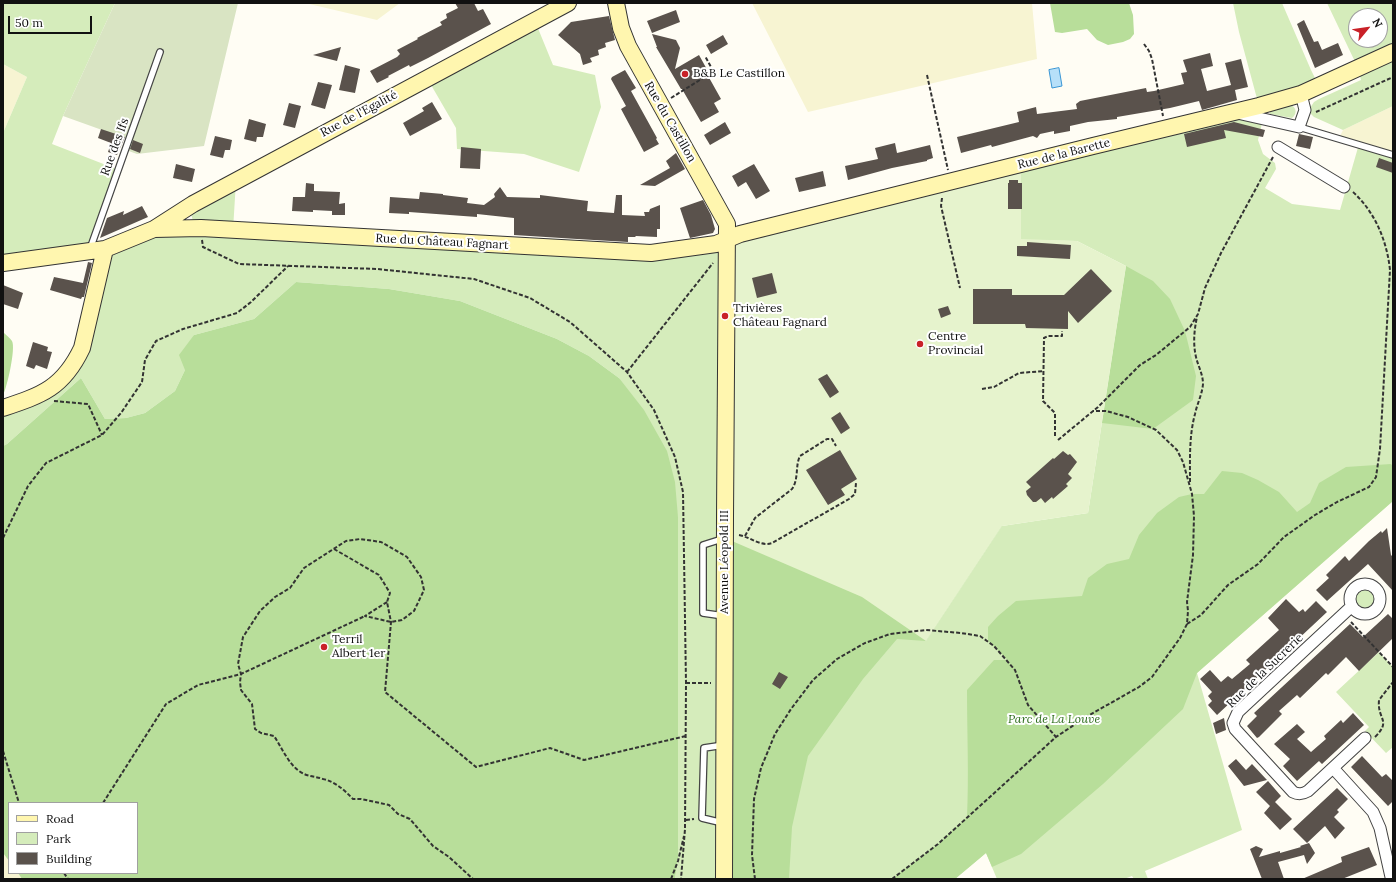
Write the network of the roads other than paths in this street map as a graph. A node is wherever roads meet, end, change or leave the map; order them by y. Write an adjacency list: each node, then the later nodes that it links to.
1 (568, 3): 11 (street, Rue de l'Egalité)
2 (616, 3): 12 (street, Rue du Castillon)
3 (160, 52): 13 (lane, Rue des Ifs)
4 (1393, 52): 5 (street, Rue de la Barette)
5 (1301, 94): 6 (street, Rue de la Barette); 7 (street)
6 (1234, 113): 7 (street); 12 (street, Rue de la Barette)
7 (1293, 126): 9 (lane)
8 (1278, 147): 10 (street)
9 (1393, 155)
10 (1344, 187)
11 (154, 230): 12 (street, Rue du Château Fagnart); 13 (street)
12 (728, 241): 16 (street, Avenue Léopold III)
13 (98, 249): 14 (street); 15 (street)
14 (3, 263)
15 (3, 408)
16 (725, 536): 18 (street, Avenue Léopold III); 18 (lane)
17 (1352, 606): 20 (street, Rue de la Sucrerie)
18 (725, 616): 22 (street, Avenue Léopold III)
19 (1365, 738): 20 (street, Rue de la Sucrerie)
20 (1333, 768): 21 (street)
21 (1389, 877)
22 (724, 879)

